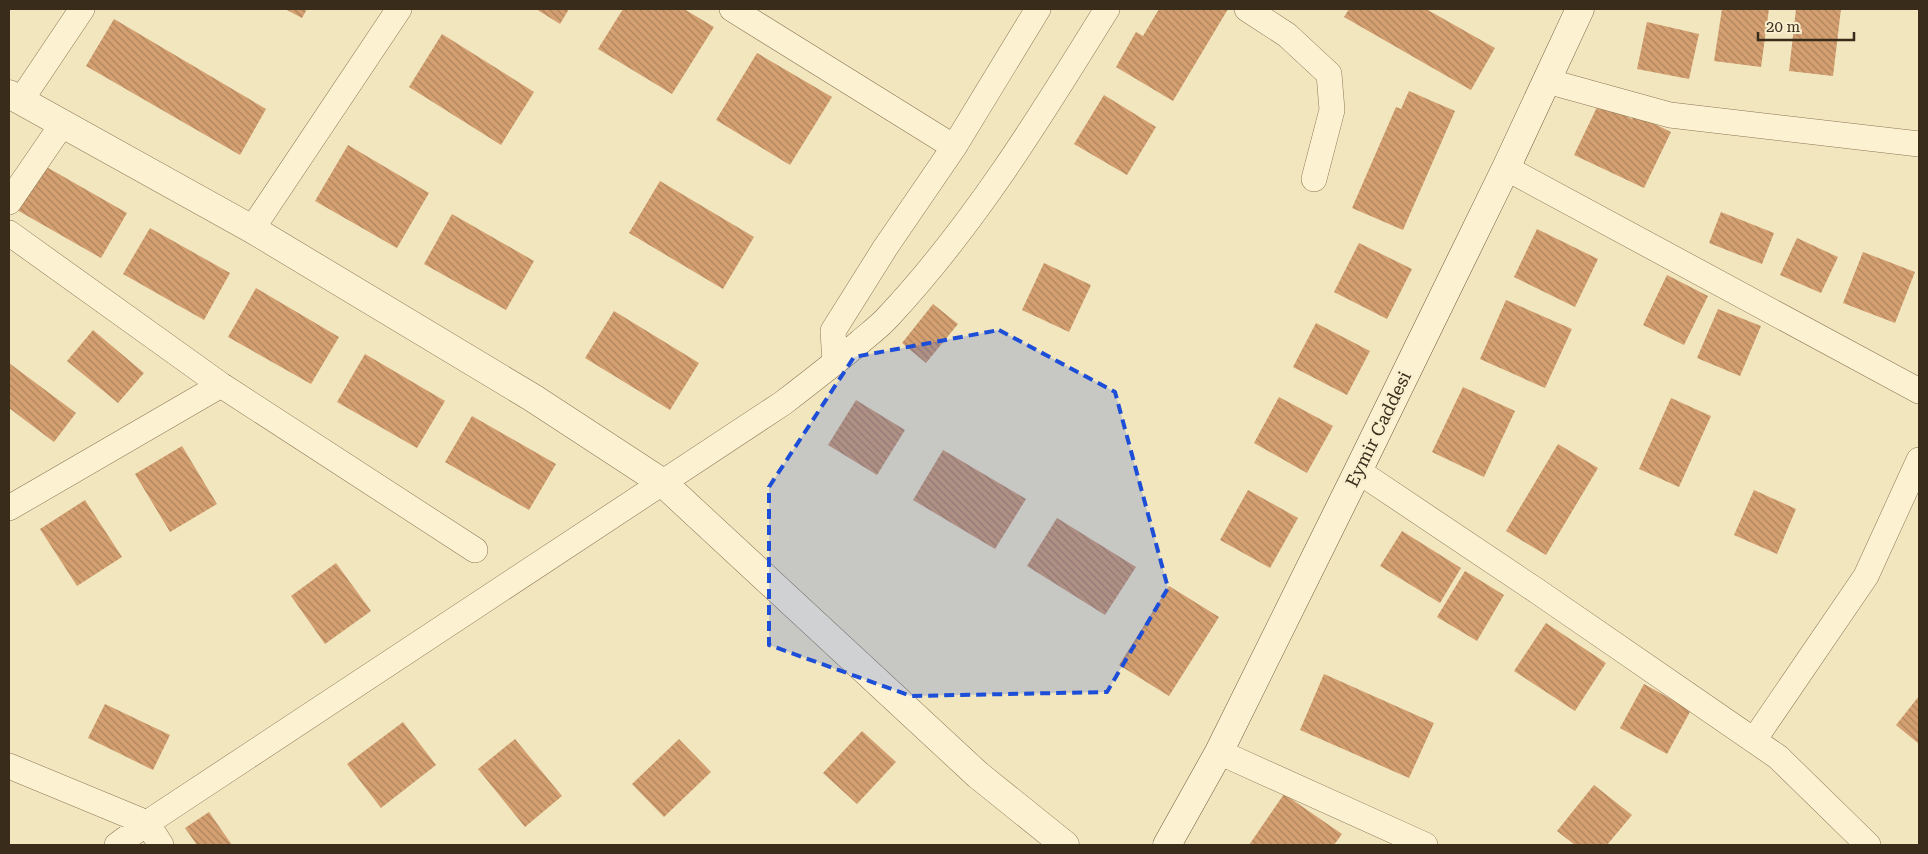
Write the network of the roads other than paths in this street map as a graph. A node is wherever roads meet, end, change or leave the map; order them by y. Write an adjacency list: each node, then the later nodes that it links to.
1 (82, 9): 9 (street)
2 (399, 9): 16 (street)
3 (732, 9): 12 (street)
4 (1038, 9): 12 (street)
5 (1107, 9): 18 (street)
6 (1247, 9): 14 (street)
7 (1580, 9): 8 (street, Eymir Caddesi)
8 (1547, 81): 11 (street); 13 (street, Eymir Caddesi)
9 (15, 97): 10 (street)
10 (63, 123): 15 (street); 16 (street)
11 (1919, 144)
12 (954, 147): 18 (street)
13 (1506, 168): 20 (street); 22 (street, Eymir Caddesi)
14 (1314, 180)
15 (9, 202)
16 (252, 229): 23 (street)
17 (9, 233): 19 (street)
18 (835, 363): 23 (street)
19 (221, 385): 24 (street); 25 (street)
20 (1919, 392)
21 (1919, 460): 26 (street)
22 (1358, 471): 26 (street); 27 (street, Eymir Caddesi)
23 (663, 484): 29 (street); 32 (street)
24 (9, 508)
25 (475, 550)
26 (1754, 740): 35 (street)
27 (1219, 752): 33 (street, Eymir Caddesi); 34 (street)
28 (9, 766): 29 (street)
29 (147, 823): 30 (street); 31 (street)
30 (117, 845)
31 (161, 845)
32 (1065, 845)
33 (1167, 845)
34 (1425, 845)
35 (1868, 845)

